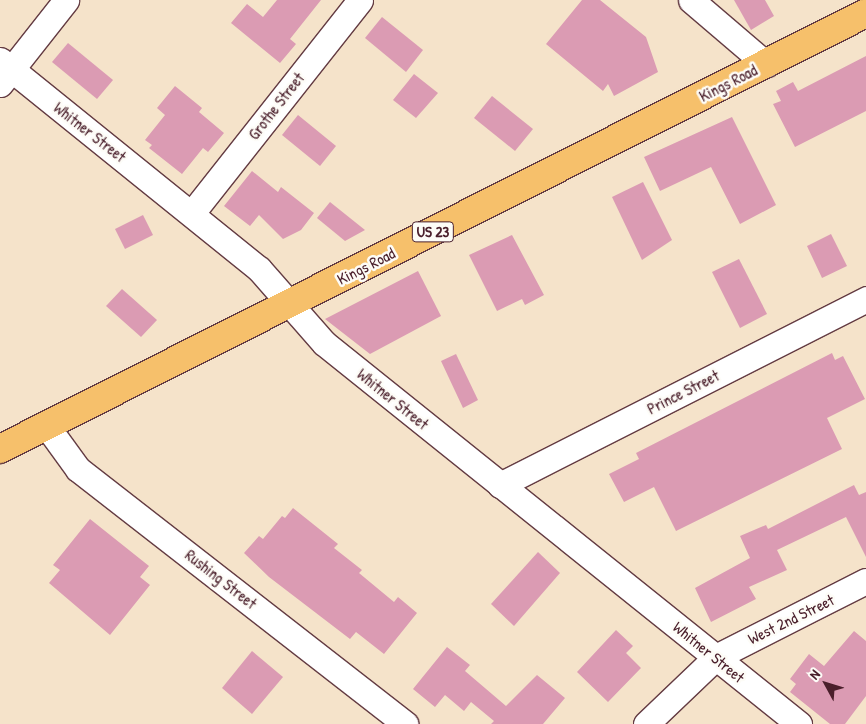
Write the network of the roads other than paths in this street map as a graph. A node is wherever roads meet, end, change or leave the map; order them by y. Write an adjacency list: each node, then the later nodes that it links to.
1 (66, 0): 6 (street)
2 (360, 0): 7 (street, Grothe Street)
3 (691, 0): 5 (street)
4 (866, 14): 5 (main road, Kings Road / US 23)
5 (766, 64): 9 (main road, Kings Road / US 23)
6 (4, 71): 7 (street, Whitner Street)
7 (192, 213): 9 (street, Whitner Street)
8 (866, 299): 12 (street, Prince Street)
9 (290, 304): 10 (main road, Kings Road / US 23); 12 (street, Whitner Street)
10 (46, 425): 11 (main road, Kings Road / US 23); 15 (street, Rushing Street)
11 (0, 449)
12 (500, 485): 14 (street, Whitner Street)
13 (866, 581): 14 (street, West 2nd Street)
14 (716, 657): 16 (street, West 2nd Street); 17 (street, Whitner Street)
15 (405, 724)
16 (646, 724)
17 (799, 724)

